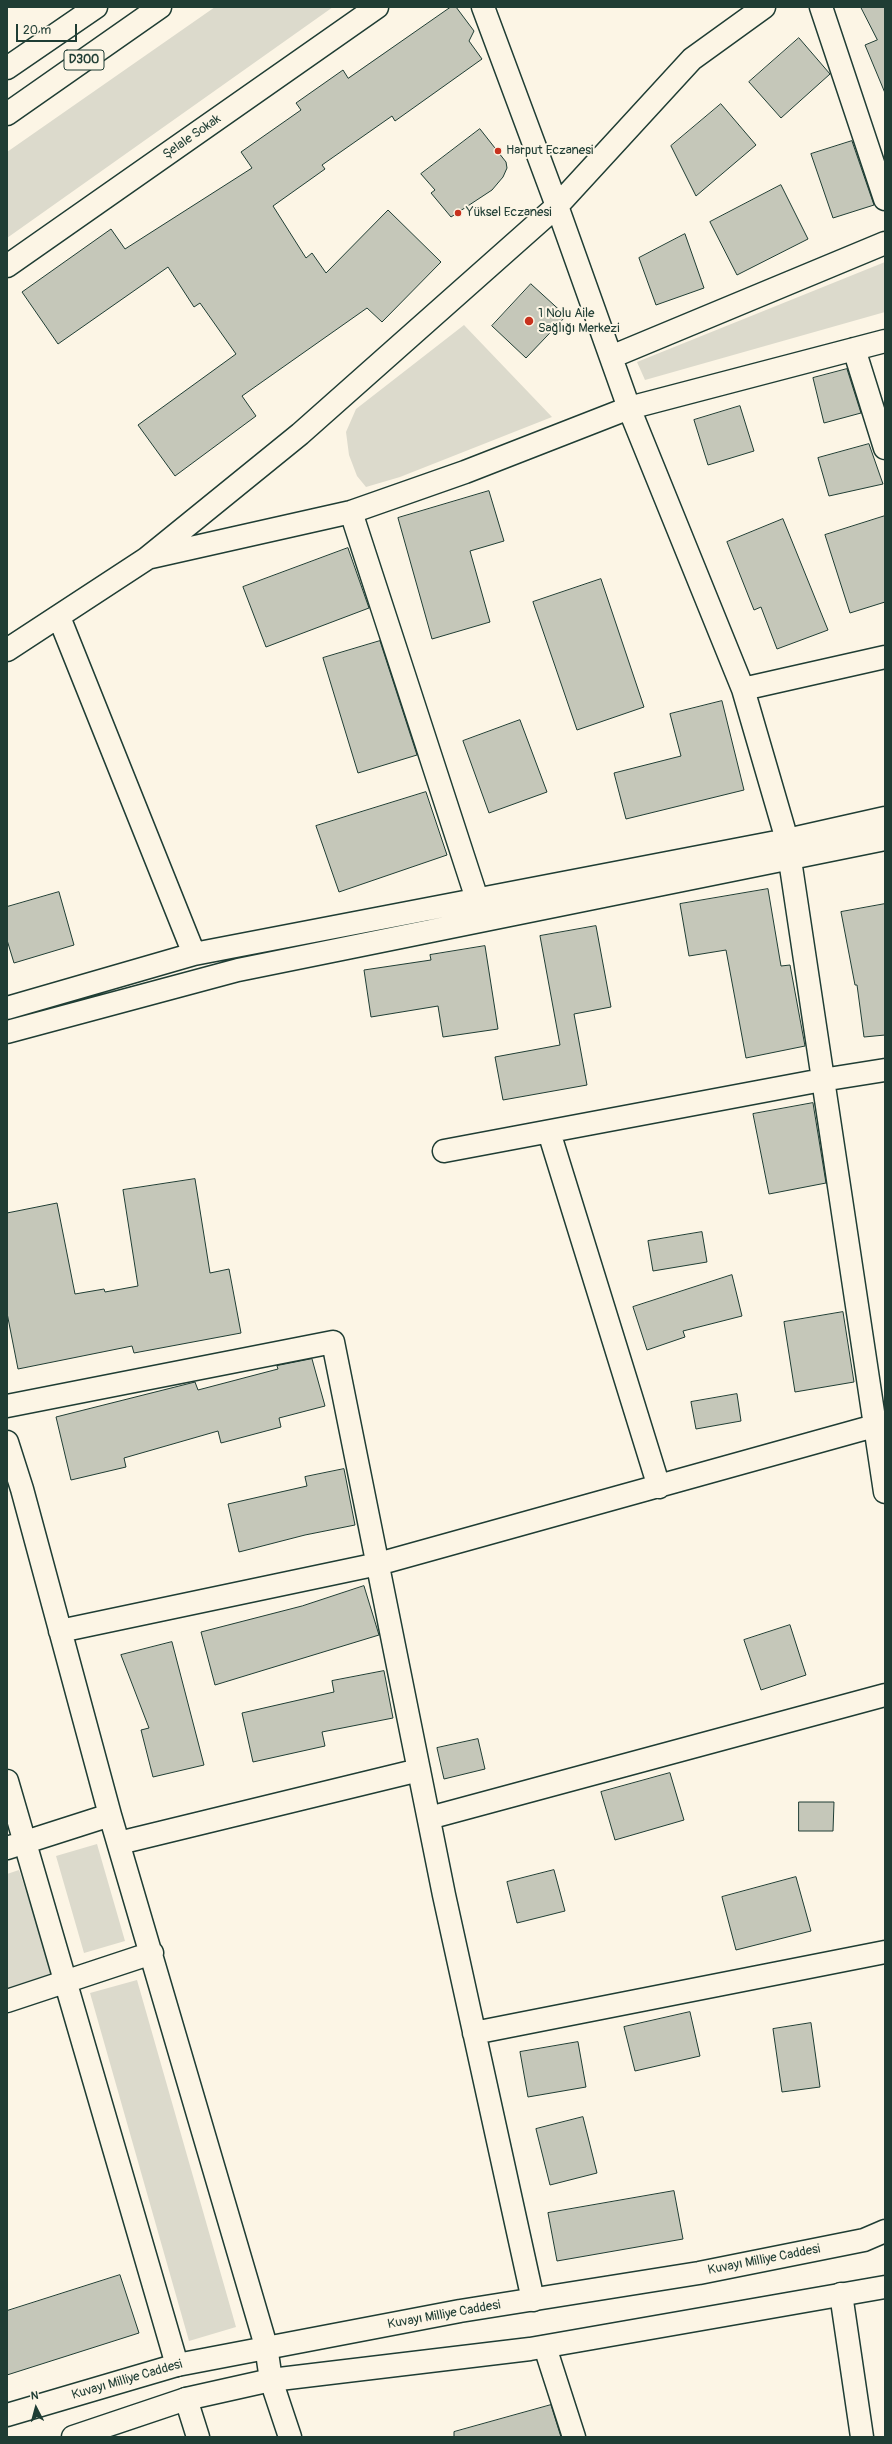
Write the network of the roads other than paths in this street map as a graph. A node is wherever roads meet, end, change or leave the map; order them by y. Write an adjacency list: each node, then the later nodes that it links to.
1 (96, 7): 7 (main road, D300)
2 (160, 7): 8 (main road, D300)
3 (377, 7): 12 (main road, Şelale Sokak)
4 (483, 7): 10 (main road)
5 (764, 7): 10 (main road)
6 (821, 7): 9 (main road)
7 (7, 68)
8 (7, 114)
9 (885, 199)
10 (557, 206): 15 (main road); 19 (main road)
11 (885, 244): 15 (main road)
12 (7, 266)
13 (885, 341): 14 (main road)
14 (854, 349): 16 (main road); 17 (main road)
15 (611, 357): 16 (main road)
16 (629, 408): 18 (main road); 23 (main road)
17 (885, 448)
18 (351, 512): 19 (main road); 27 (main road)
19 (146, 558): 20 (main road)
20 (59, 617): 21 (main road); 28 (main road)
21 (7, 650)
22 (885, 657): 23 (main road)
23 (743, 689): 26 (main road)
24 (885, 818): 26 (main road)
25 (885, 839): 26 (main road)
26 (789, 849): 27 (main road); 30 (main road); 32 (main road)
27 (477, 899): 28 (main road)
28 (194, 954): 29 (main road)
29 (7, 1008)
30 (7, 1032)
31 (885, 1070): 32 (main road)
32 (822, 1080): 33 (main road); 36 (main road)
33 (549, 1132): 34 (main road); 38 (main road)
34 (444, 1151)
35 (7, 1406): 40 (main road)
36 (880, 1424): 38 (main road); 39 (main road)
37 (7, 1442): 41 (main road)
38 (659, 1487): 40 (main road)
39 (885, 1492)
40 (378, 1564): 41 (main road); 43 (main road)
41 (60, 1631): 45 (main road)
42 (885, 1696): 46 (main road)
43 (419, 1770): 46 (main road); 47 (main road)
44 (7, 1781): 48 (main road)
45 (110, 1815): 47 (main road); 48 (main road)
46 (428, 1818): 53 (main road)
47 (119, 1843): 50 (main road)
48 (16, 1845): 51 (main road)
49 (885, 1952): 53 (main road)
50 (152, 1953): 51 (main road); 58 (main road)
51 (66, 1982): 52 (main road); 60 (main road)
52 (7, 2001)
53 (474, 2033): 57 (main road)
54 (885, 2231): 57 (main road, Kuvayı Milliye Caddesi)
55 (885, 2287): 56 (main road)
56 (841, 2294): 59 (main road); 68 (main road)
57 (533, 2300): 58 (main road, Kuvayı Milliye Caddesi)
58 (266, 2346): 60 (main road, Kuvayı Milliye Caddesi); 61 (main road)
59 (545, 2347): 61 (main road); 67 (main road)
60 (176, 2365): 63 (main road, Kuvayı Milliye Caddesi)
61 (271, 2380): 62 (main road); 66 (main road)
62 (186, 2399): 64 (main road); 65 (main road)
63 (7, 2415)
64 (73, 2437)
65 (198, 2437)
66 (290, 2437)
67 (574, 2437)
68 (862, 2437)

